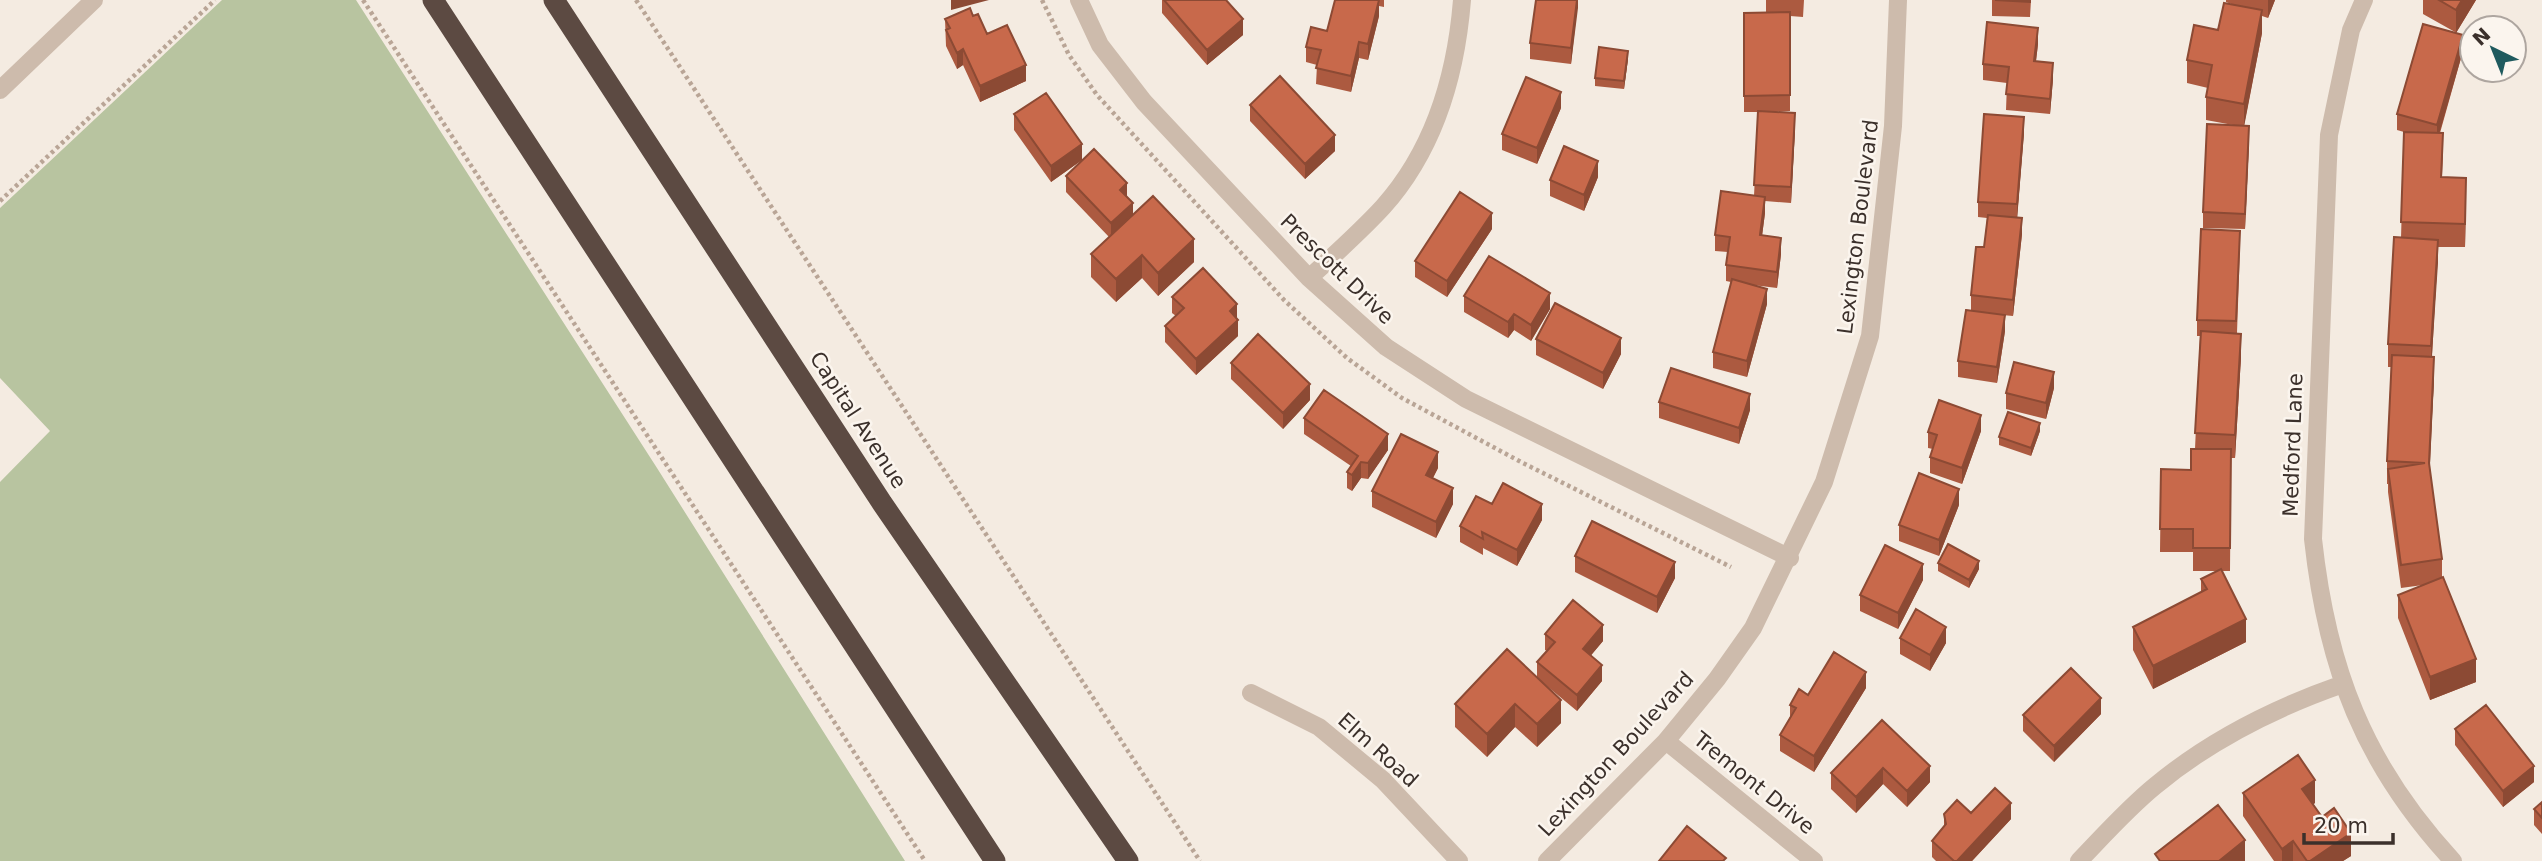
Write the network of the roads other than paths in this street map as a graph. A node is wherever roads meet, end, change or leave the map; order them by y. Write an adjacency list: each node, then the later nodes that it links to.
1 (94, 0): 8 (street)
2 (433, 0): 14 (highway)
3 (554, 0): 15 (highway, Capital Avenue)
4 (1079, 0): 9 (street, Prescott Drive)
5 (1462, 0): 9 (street)
6 (1898, 0): 10 (street, Lexington Boulevard)
7 (2364, 0): 11 (street, Medford Lane)
8 (0, 90)
9 (1309, 278): 10 (street, Prescott Drive)
10 (1790, 558): 13 (street, Lexington Boulevard)
11 (2343, 684): 19 (street); 20 (street, Medford Lane)
12 (1251, 693): 16 (street, Elm Road)
13 (1666, 741): 17 (street, Lexington Boulevard); 18 (street, Tremont Drive)
14 (995, 861)
15 (1128, 861)
16 (1459, 861)
17 (1547, 861)
18 (1814, 861)
19 (2080, 861)
20 (2453, 861)

